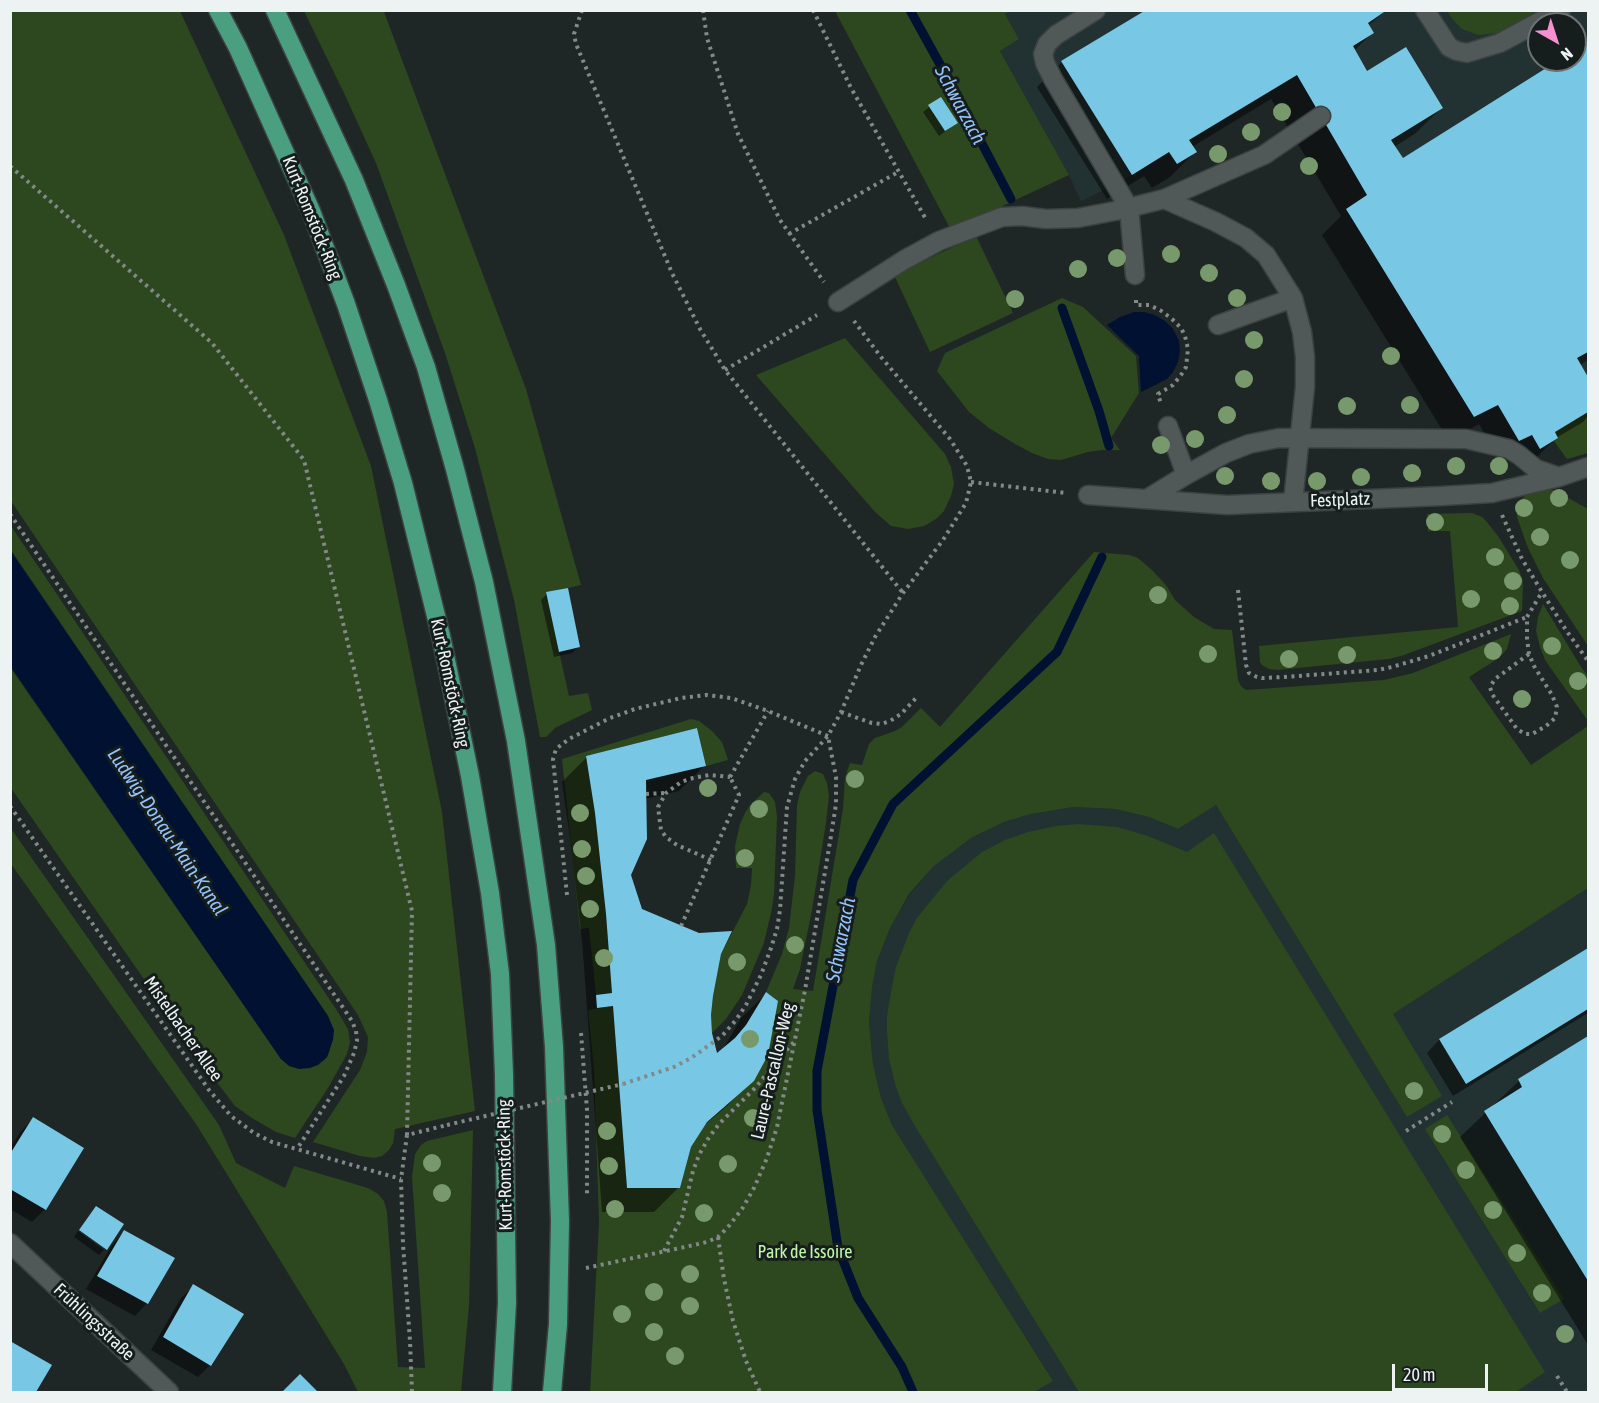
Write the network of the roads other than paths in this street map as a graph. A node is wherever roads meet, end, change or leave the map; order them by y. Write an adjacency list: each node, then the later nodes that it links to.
1 (218, 10): 23 (main road, Kurt-Romstöck-Ring)
2 (274, 10): 24 (main road)
3 (1096, 10): 8 (street)
4 (1425, 10): 5 (street)
5 (1561, 10)
6 (1321, 116): 7 (street)
7 (1164, 199): 8 (street); 10 (street)
8 (1130, 208): 9 (street); 11 (street)
9 (1134, 275)
10 (1293, 298): 12 (street); 14 (street)
11 (838, 302)
12 (1218, 325)
13 (1168, 426): 16 (street)
14 (1300, 438): 16 (street); 17 (street); 20 (street)
15 (1588, 467): 17 (street, Festplatz)
16 (1186, 475): 19 (street)
17 (1559, 477): 20 (street, Festplatz)
18 (1089, 495): 19 (street, Festplatz)
19 (1147, 499): 20 (street, Festplatz)
20 (1293, 502)
21 (14, 1253): 22 (street, Frühlingsstraße)
22 (169, 1392)
23 (502, 1392)
24 (552, 1392)

